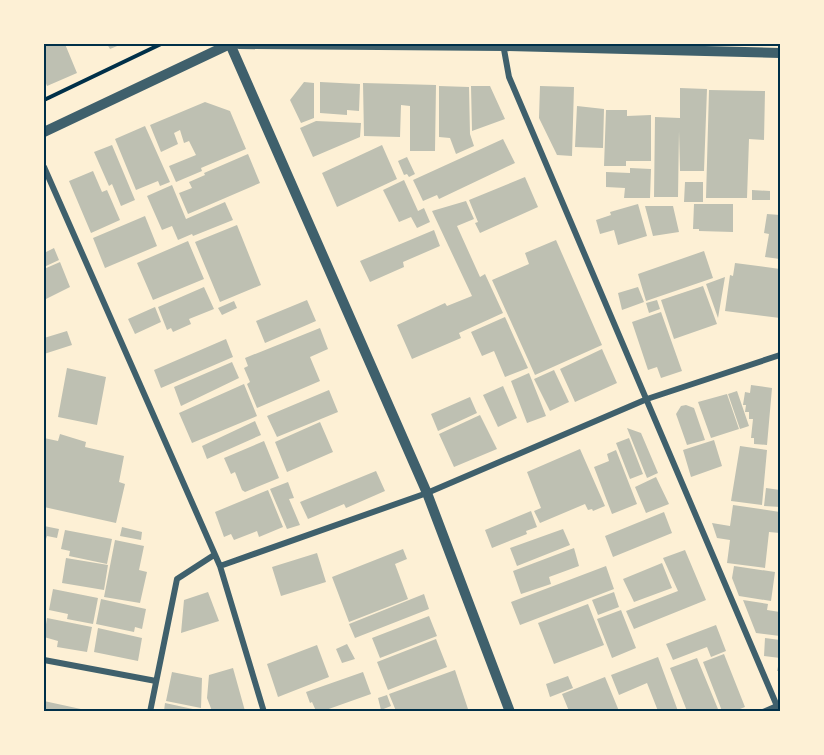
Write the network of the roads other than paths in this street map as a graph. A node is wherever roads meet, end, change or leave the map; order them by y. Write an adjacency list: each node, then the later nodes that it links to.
1 (230, 44): 6 (street); 10 (street)
2 (240, 44): 3 (street)
3 (504, 45): 4 (street); 9 (street)
4 (598, 47): 5 (street)
5 (776, 50)
6 (44, 132)
7 (44, 167): 11 (street)
8 (780, 355): 9 (street)
9 (646, 399): 10 (street); 15 (street)
10 (427, 493): 12 (street); 18 (street)
11 (214, 555): 12 (street); 14 (street)
12 (220, 566): 17 (street)
13 (44, 660): 14 (street)
14 (156, 681): 16 (street)
15 (779, 706): 19 (street)
16 (150, 711)
17 (264, 711)
18 (510, 711)
19 (762, 711)

